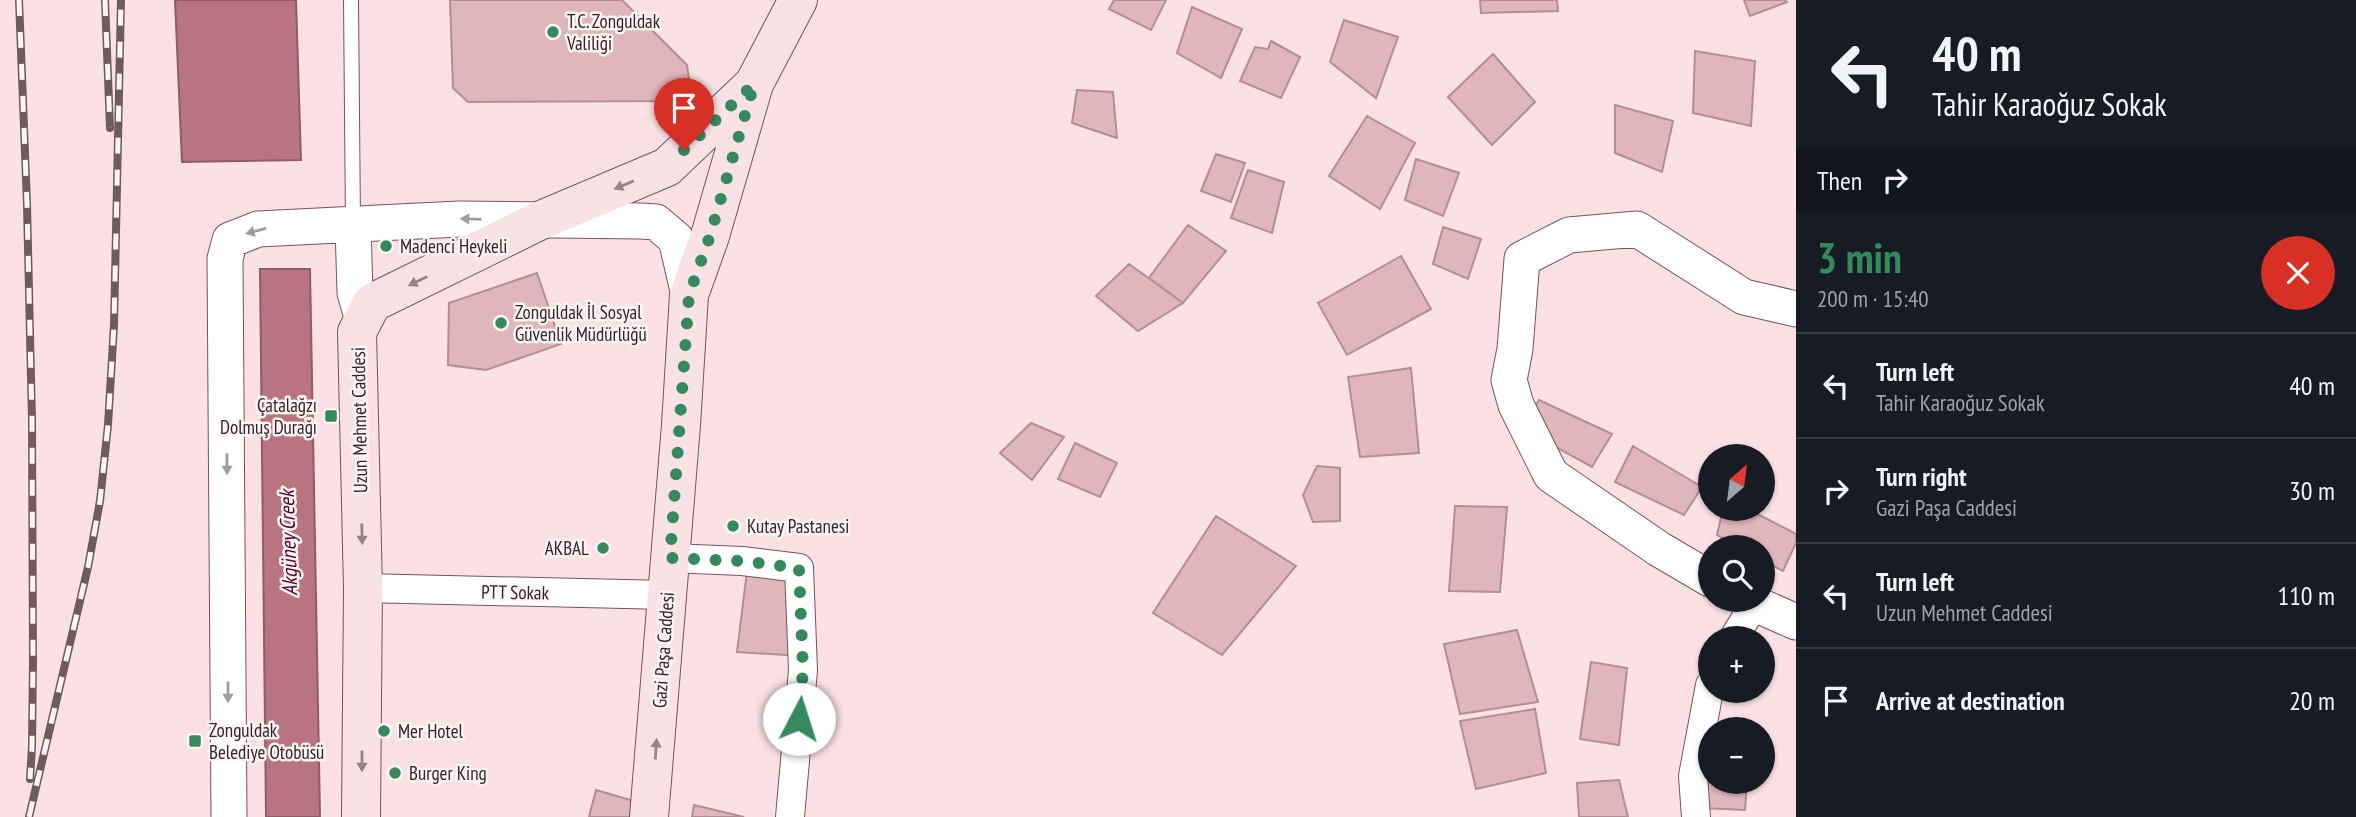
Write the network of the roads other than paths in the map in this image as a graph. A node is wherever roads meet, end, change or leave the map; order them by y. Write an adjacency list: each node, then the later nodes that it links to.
1 (351, 0): 5 (lane)
2 (798, 0): 3 (main road, Gazi Paşa Caddesi)
3 (754, 84): 4 (main road, Uzun Mehmet Caddesi, one-way to 4); 6 (main road, Gazi Paşa Caddesi)
4 (539, 221): 5 (street, one-way to 5); 6 (street); 8 (main road, Uzun Mehmet Caddesi, one-way to 8)
5 (338, 226): 8 (street); 15 (street, one-way to 15)
6 (689, 295): 10 (main road, Gazi Paşa Caddesi)
7 (1796, 309): 9 (street)
8 (363, 320): 11 (main road, Uzun Mehmet Caddesi, one-way to 11)
9 (1698, 572)
10 (668, 576): 11 (street, PTT Sokak); 17 (main road, Gazi Paşa Caddesi, one-way to 10); 18 (street, PTT Sokak)
11 (363, 588): 16 (main road, Uzun Mehmet Caddesi, one-way to 16)
12 (1772, 612): 13 (street)
13 (1796, 622)
14 (1707, 703): 19 (street)
15 (229, 817)
16 (361, 817)
17 (649, 817)
18 (790, 817)
19 (1696, 817)

